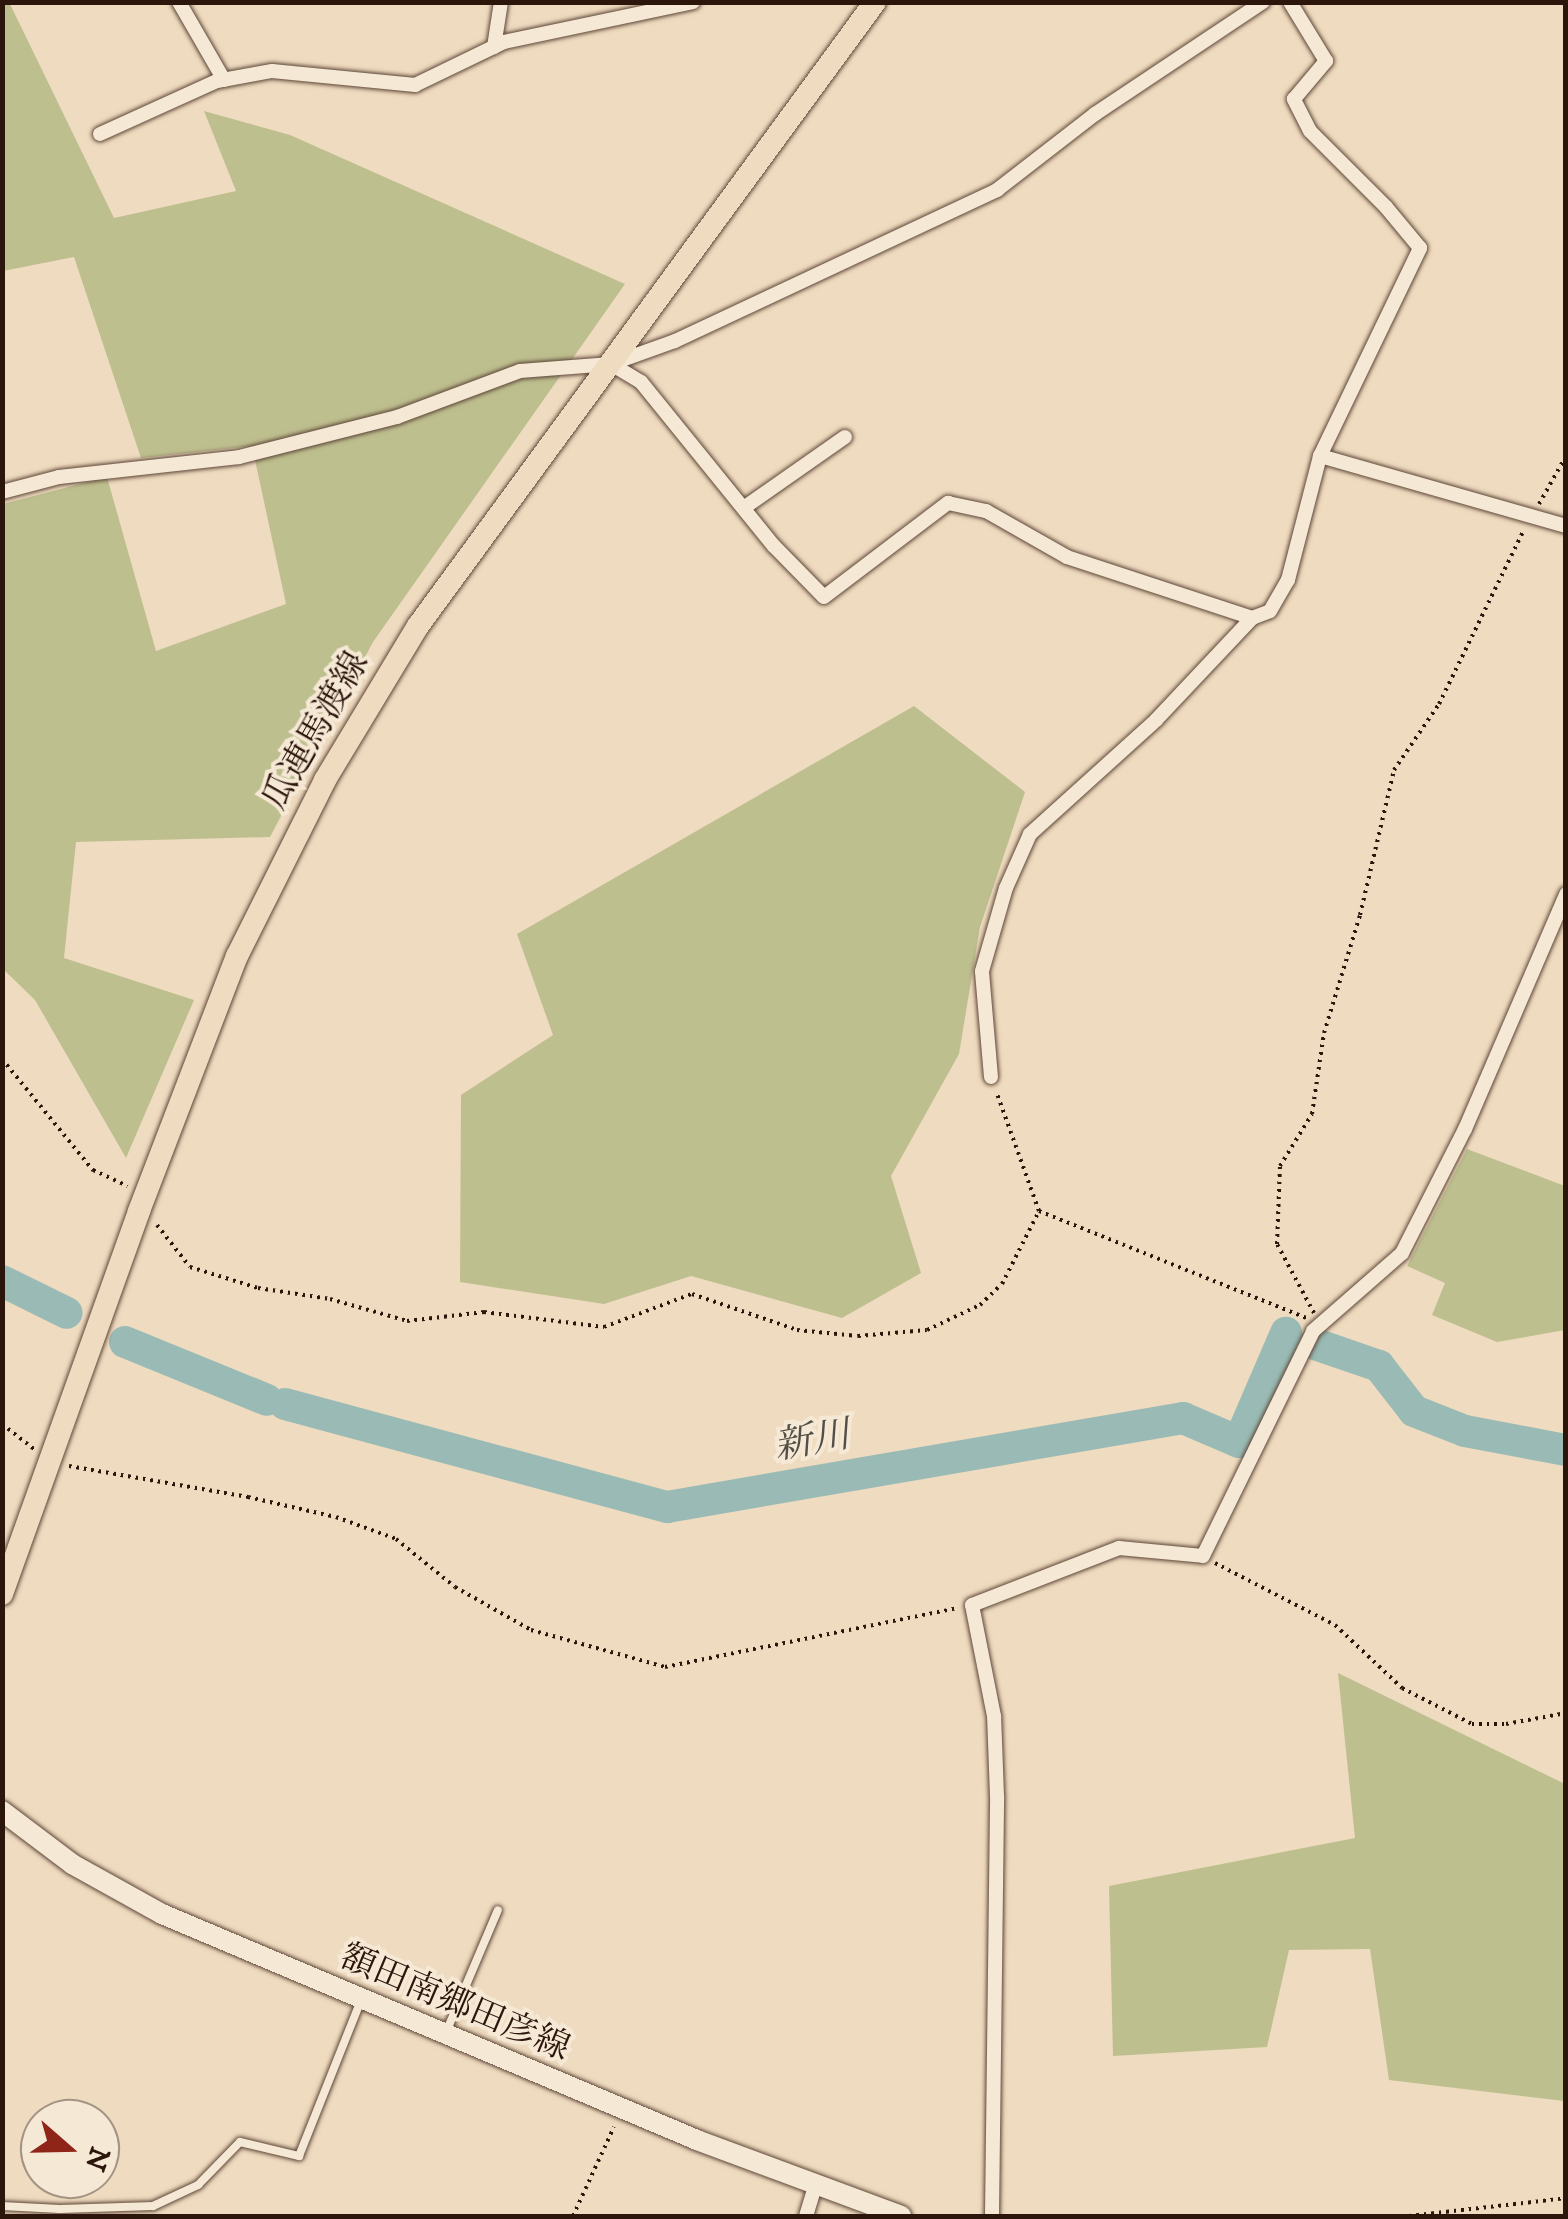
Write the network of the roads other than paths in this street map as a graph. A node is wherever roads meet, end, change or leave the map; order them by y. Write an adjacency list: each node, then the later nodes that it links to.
1 (179, 2): 8 (street)
2 (501, 2): 7 (street)
3 (693, 2): 7 (street)
4 (875, 2): 10 (main road, 瓜連馬渡線)
5 (1263, 2): 10 (street)
6 (1290, 2): 12 (street)
7 (494, 47): 8 (street)
8 (224, 80): 9 (street)
9 (100, 134)
10 (611, 364): 13 (street); 14 (street); 19 (main road, 瓜連馬渡線)
11 (845, 437): 14 (street)
12 (1320, 456): 15 (street); 16 (street)
13 (2, 492)
14 (745, 507): 16 (street)
15 (1566, 526)
16 (1252, 618): 18 (street)
17 (1566, 894): 29 (street)
18 (991, 1077)
19 (2, 1594)
20 (2, 1812): 22 (main road, 額田南郷田彦線)
21 (498, 1910): 23 (lane)
22 (362, 1998): 23 (main road, 額田南郷田彦線); 25 (lane)
23 (445, 2034): 24 (main road, 額田南郷田彦線)
24 (815, 2187): 26 (main road, 額田南郷田彦線); 27 (street)
25 (2, 2206)
26 (880, 2213): 28 (main road, 額田南郷田彦線)
27 (806, 2216)
28 (901, 2216)
29 (992, 2216)

